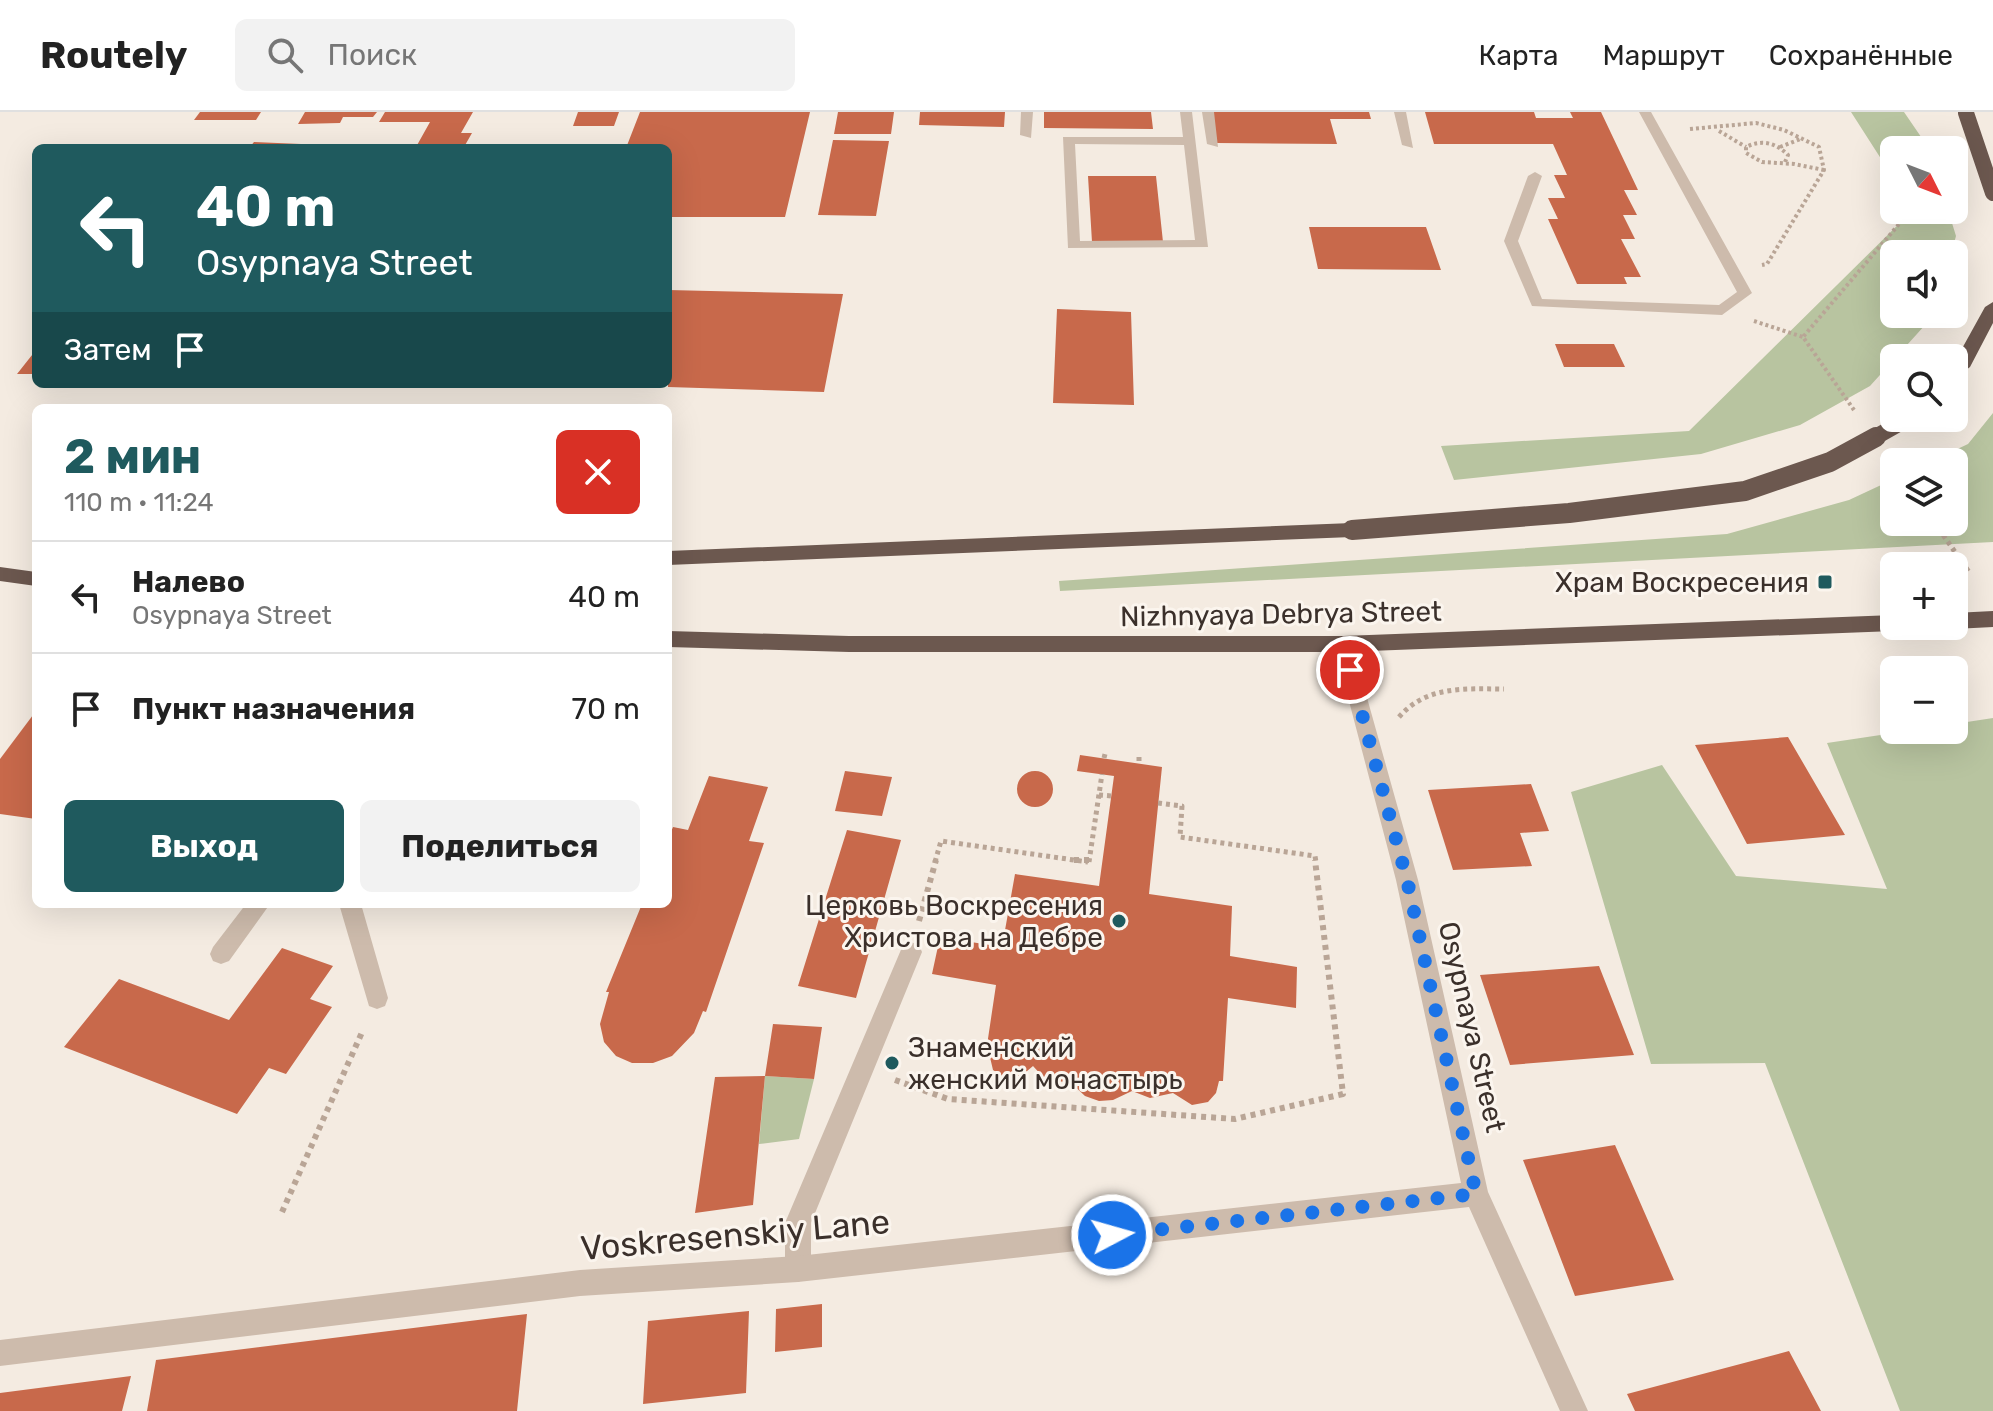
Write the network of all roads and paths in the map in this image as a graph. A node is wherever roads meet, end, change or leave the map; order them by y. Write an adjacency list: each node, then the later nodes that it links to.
1 (1027, 112): 9 (street)
2 (1186, 112): 12 (street)
3 (1208, 112): 13 (street)
4 (1400, 112): 14 (street)
5 (1645, 112): 7 (street)
6 (1966, 113): 10 (highway); 20 (highway, bridge)
7 (1654, 128): 8 (path); 22 (street)
8 (1717, 130): 11 (path); 15 (path)
9 (1026, 135)
10 (1993, 136)
11 (1803, 138): 16 (path); 18 (path)
12 (1189, 141): 12 (street)
13 (1213, 144)
14 (1408, 145)
15 (1746, 147): 16 (path); 17 (path)
16 (1779, 147): 17 (path)
17 (1785, 162): 18 (path)
18 (1824, 170): 22 (path)
19 (1535, 176): 24 (street)
20 (1993, 193)
21 (1899, 224): 25 (path)
22 (1733, 271): 24 (street)
23 (1993, 307): 26 (highway)
24 (1722, 310): 25 (path)
25 (1803, 337): 27 (path)
26 (1968, 355)
27 (1857, 414)
28 (1884, 432): 29 (highway, bridge)
29 (672, 558)
30 (0, 574): 31 (highway)
31 (32, 578)
32 (1993, 619): 33 (highway)
33 (1968, 620)
34 (1880, 624): 36 (highway, Nizhnyaya Debrya Street)
35 (672, 639): 36 (highway, Nizhnyaya Debrya Street)
36 (1343, 644): 49 (street, Osypnaya Street)
37 (1504, 689): 38 (path)
38 (1395, 729)
39 (1102, 774): 40 (path)
40 (1099, 795): 41 (path); 45 (path)
41 (1112, 796)
42 (1158, 803): 48 (path)
43 (256, 908): 46 (street)
44 (351, 908): 47 (street)
45 (911, 952): 48 (street)
46 (221, 954)
47 (377, 998): 50 (path)
48 (863, 1068): 51 (street)
49 (1476, 1194): 51 (street, Voskresenskiy Lane); 53 (street, Osypnaya Street)
50 (282, 1212)
51 (798, 1269): 52 (street, Voskresenskiy Lane)
52 (0, 1353)
53 (1574, 1411)

